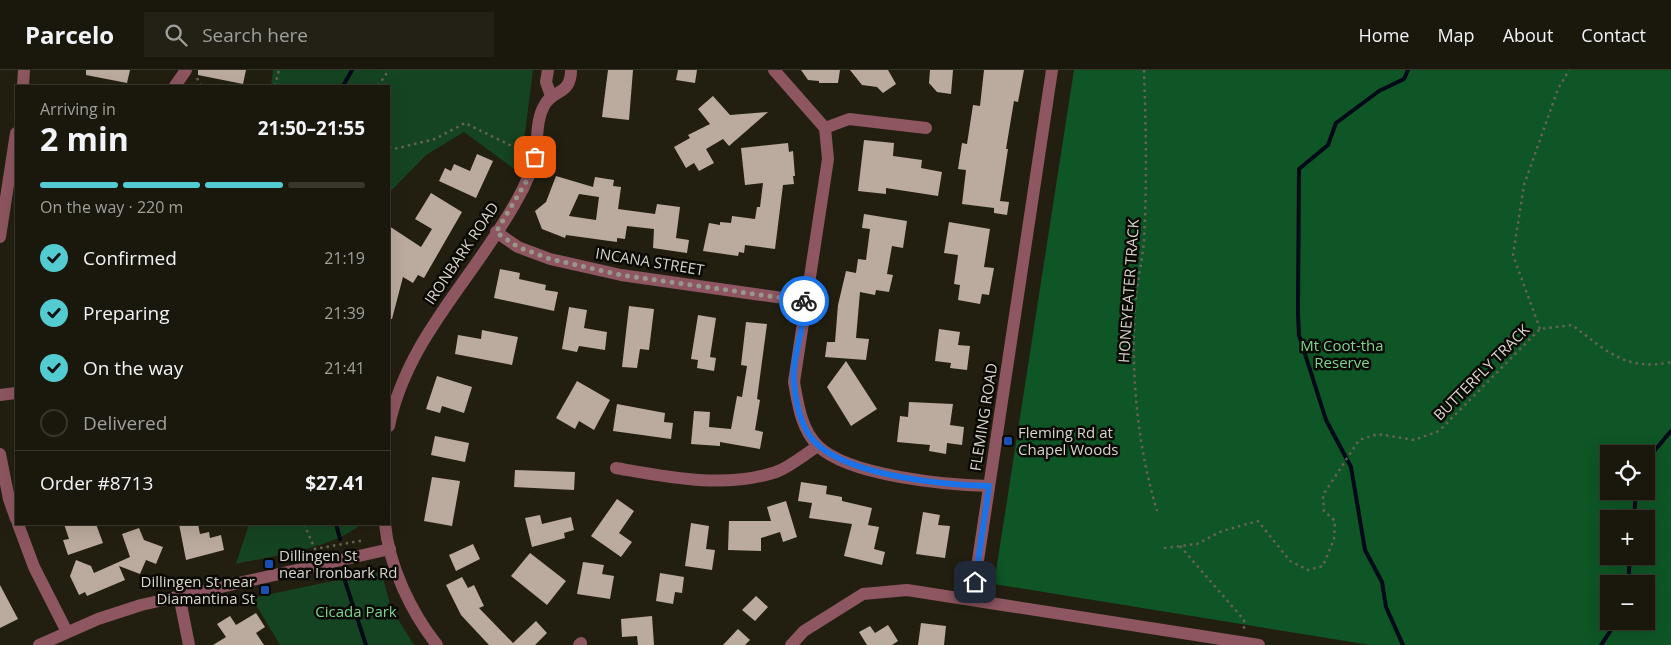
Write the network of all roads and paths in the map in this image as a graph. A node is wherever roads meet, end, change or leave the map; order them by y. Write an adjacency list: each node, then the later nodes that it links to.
1 (24, 70): 11 (street)
2 (186, 70): 12 (street)
3 (279, 70): 13 (path)
4 (389, 70): 14 (path)
5 (548, 70): 15 (street)
6 (572, 70): 15 (street, IRONBARK ROAD)
7 (774, 70): 16 (street)
8 (1052, 70): 32 (street, FLEMING ROAD)
9 (1144, 70): 34 (path, HONEYEATER TRACK)
10 (1569, 70): 24 (path)
11 (23, 85)
12 (176, 85)
13 (276, 85)
14 (379, 85)
15 (551, 96): 20 (street, IRONBARK ROAD)
16 (825, 128): 17 (street); 23 (street)
17 (926, 128)
18 (15, 140): 22 (street)
19 (390, 147): 20 (path)
20 (535, 157): 21 (street, IRONBARK ROAD)
21 (496, 232): 23 (street, INCANA STREET); 28 (street, IRONBARK ROAD)
22 (0, 237)
23 (804, 301): 29 (street)
24 (1540, 329): 25 (path, BUTTERFLY TRACK); 40 (path, BUTTERFLY TRACK)
25 (1671, 362)
26 (15, 393): 27 (street)
27 (0, 394)
28 (390, 422)
29 (818, 446): 31 (street); 32 (street)
30 (0, 454): 33 (street)
31 (616, 468)
32 (989, 486): 43 (street, FLEMING ROAD)
33 (4, 500): 35 (street)
34 (1157, 511)
35 (15, 517)
36 (18, 525): 44 (street)
37 (304, 525): 39 (path)
38 (385, 525): 39 (street)
39 (390, 545): 42 (street); 49 (street)
40 (1180, 546): 41 (path, BUTTERFLY TRACK); 46 (path)
41 (1164, 548)
42 (178, 595): 44 (street); 48 (street)
43 (972, 600): 45 (street); 50 (street)
44 (67, 632): 47 (street)
45 (1227, 642): 46 (street)
46 (1245, 643): 51 (street)
47 (39, 645)
48 (189, 645)
49 (437, 645)
50 (790, 645)
51 (1259, 645)

